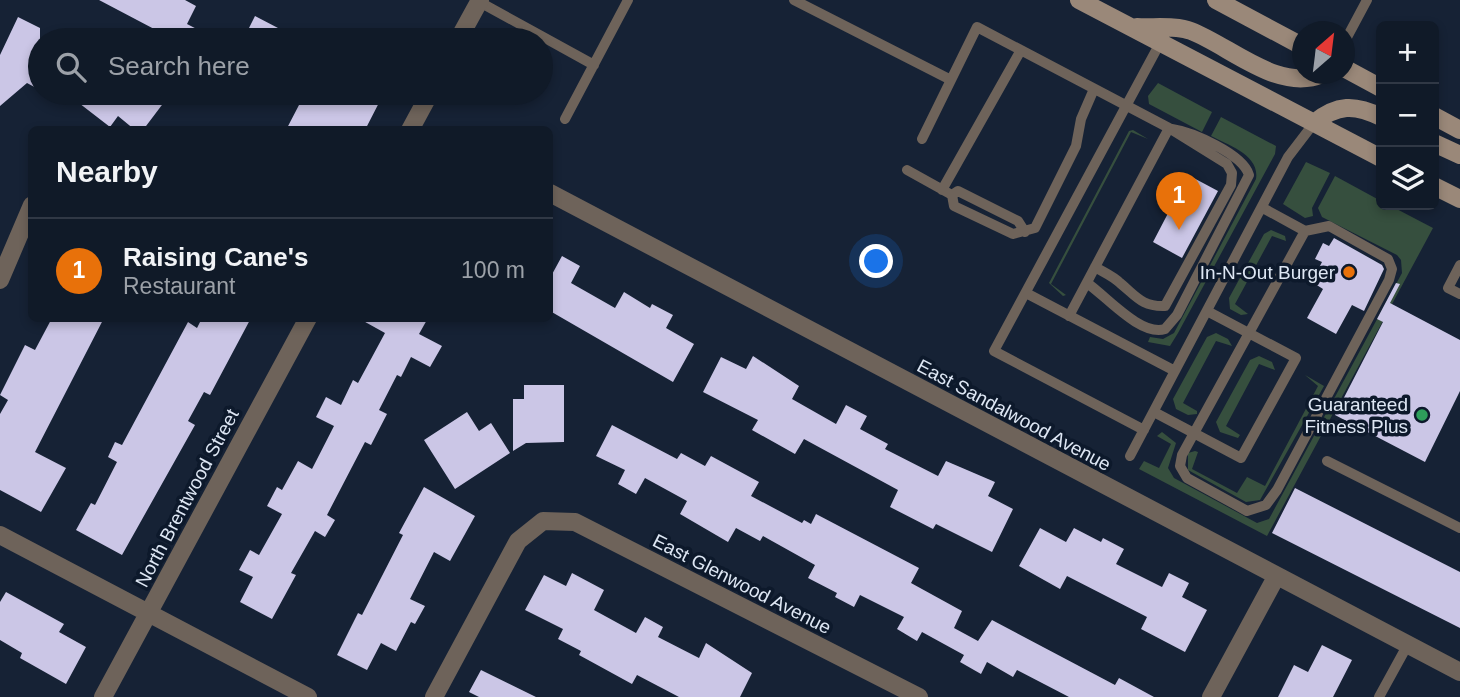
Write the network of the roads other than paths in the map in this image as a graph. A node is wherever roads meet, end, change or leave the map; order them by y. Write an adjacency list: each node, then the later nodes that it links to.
1 (628, 0): 15 (lane)
2 (1079, 0): 8 (main road)
3 (1216, 0): 11 (main road)
4 (1367, 0): 7 (lane)
5 (478, 1): 9 (street); 10 (lane)
6 (797, 1): 18 (lane)
7 (1355, 23)
8 (1130, 27): 13 (main road); 17 (main road)
9 (464, 28)
10 (527, 28)
11 (1292, 40)
12 (553, 42): 15 (lane)
13 (1160, 43): 22 (lane); 26 (main road)
14 (1021, 50): 18 (lane); 20 (lane); 36 (lane)
15 (594, 65): 24 (lane)
16 (1355, 74): 19 (main road)
17 (1292, 76)
18 (951, 80): 30 (lane)
19 (1376, 85)
20 (1094, 89): 22 (lane); 36 (lane)
21 (426, 105): 27 (street)
22 (1126, 105): 28 (lane); 46 (lane)
23 (1376, 115): 26 (main road)
24 (565, 119)
25 (1439, 119): 29 (main road)
26 (1314, 123): 32 (main road); 39 (lane)
27 (418, 126)
28 (1169, 128): 43 (lane); 43 (lane); 45 (lane)
29 (1460, 130)
30 (922, 139)
31 (1439, 145): 33 (main road)
32 (1376, 155)
33 (1460, 155)
34 (907, 170): 36 (lane)
35 (1439, 188): 38 (main road)
36 (947, 192)
37 (553, 195): 60 (street, East Sandalwood Avenue)
38 (1460, 199)
39 (1263, 208): 41 (lane); 48 (lane)
40 (28, 214): 44 (street)
41 (1305, 231): 51 (lane); 55 (lane)
42 (1460, 265): 47 (lane)
43 (1095, 267): 45 (lane)
44 (0, 280)
45 (1087, 283): 49 (lane)
46 (1026, 293): 49 (lane); 54 (lane)
47 (1460, 294)
48 (1207, 311): 51 (lane); 52 (lane)
49 (1069, 316): 52 (lane)
50 (306, 322): 61 (street, North Brentwood Street)
51 (1249, 334): 55 (lane); 55 (lane)
52 (1175, 372): 53 (lane)
53 (1154, 412): 54 (lane); 55 (lane)
54 (1144, 430): 56 (lane)
55 (1196, 434)
56 (1130, 456)
57 (1327, 461): 58 (lane)
58 (1460, 527)
59 (0, 535): 61 (street)
60 (1276, 577): 62 (street, East Sandalwood Avenue); 68 (street)
61 (148, 614): 64 (street, North Brentwood Street); 65 (street)
62 (1407, 646): 63 (street, East Sandalwood Avenue); 69 (lane)
63 (1460, 672)
64 (103, 697)
65 (308, 697)
66 (434, 697): 67 (street, East Glenwood Avenue)
67 (919, 697)
68 (1211, 697)
69 (1379, 697)

